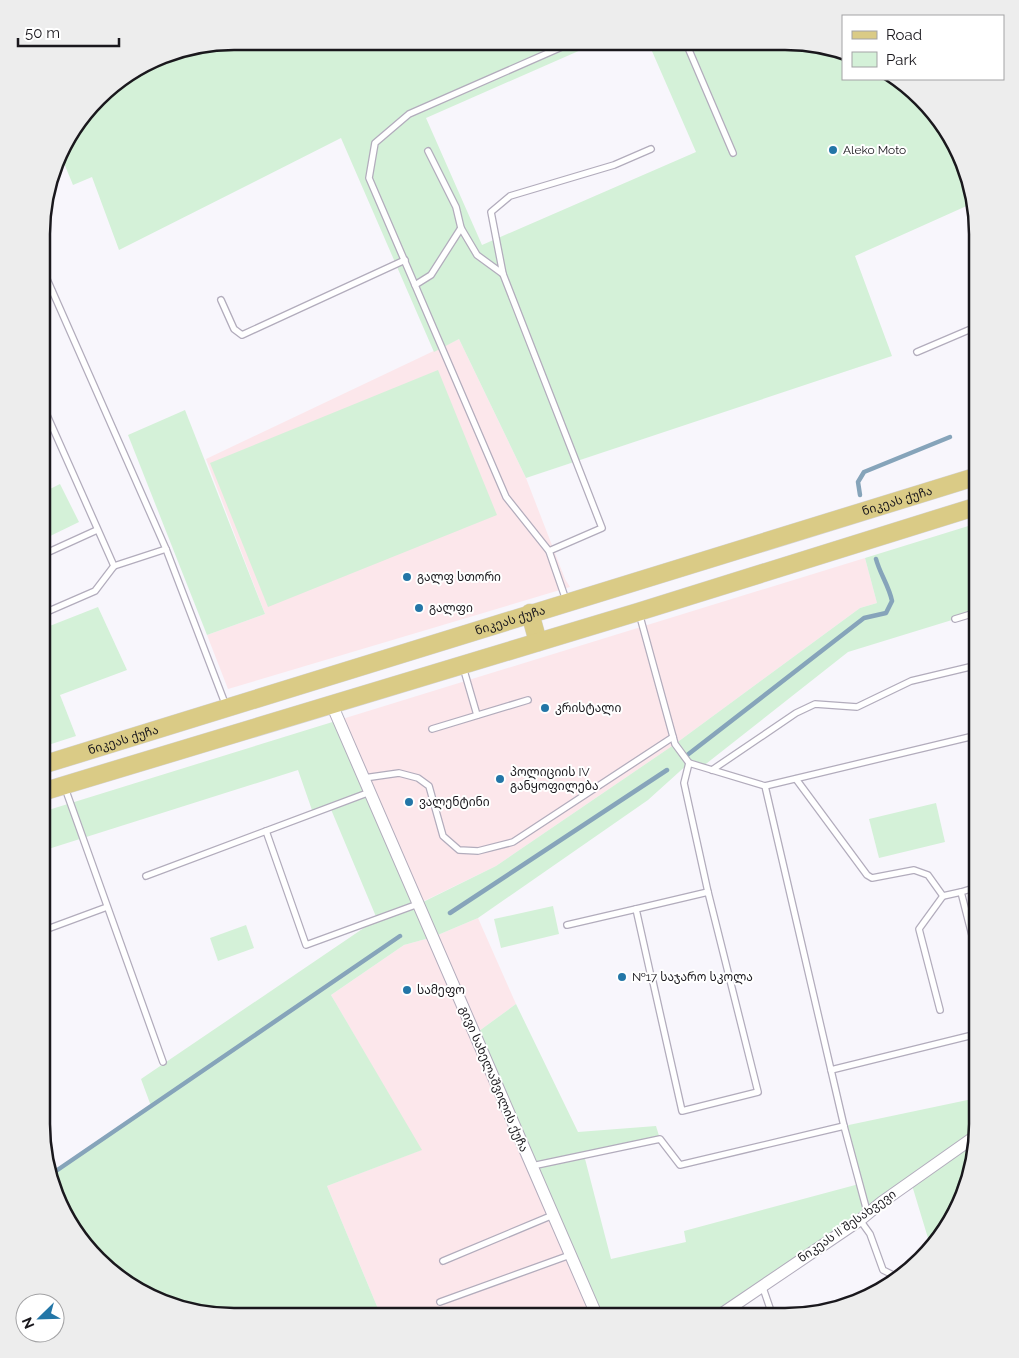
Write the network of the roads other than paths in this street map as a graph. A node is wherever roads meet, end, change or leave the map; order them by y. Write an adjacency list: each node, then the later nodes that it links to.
1 (555, 50): 7 (lane)
2 (689, 50): 5 (lane)
3 (651, 149): 8 (lane)
4 (428, 151): 6 (lane)
5 (733, 153)
6 (461, 228): 8 (lane); 9 (lane)
7 (405, 260): 9 (lane); 12 (lane)
8 (503, 274): 22 (lane)
9 (415, 285): 22 (lane)
10 (50, 287): 11 (lane)
11 (52, 292): 20 (lane)
12 (221, 300)
13 (969, 330): 14 (lane)
14 (917, 352)
15 (50, 423): 16 (lane)
16 (52, 428): 19 (lane)
17 (969, 479): 24 (main road, ნიკეას ქუჩა)
18 (969, 509): 26 (main road)
19 (97, 530): 21 (lane); 23 (lane)
20 (166, 549): 23 (lane); 35 (lane)
21 (50, 551)
22 (549, 551): 24 (lane)
23 (114, 566): 25 (lane)
24 (567, 602): 27 (main road, ნიკეას ქუჩა)
25 (50, 611)
26 (638, 612): 30 (main road); 39 (lane)
27 (530, 613): 30 (main road); 35 (main road, ნიკეას ქუჩა)
28 (969, 615): 29 (lane)
29 (955, 619)
30 (538, 642): 31 (main road)
31 (463, 665): 34 (main road); 36 (lane)
32 (969, 667): 42 (lane)
33 (528, 700): 36 (lane)
34 (332, 705): 43 (street, გივი სახელაშვილის ქუჩა); 45 (main road)
35 (227, 708): 40 (main road, ნიკეას ქუჩა)
36 (477, 715): 37 (lane)
37 (432, 729)
38 (969, 737): 44 (lane)
39 (673, 738): 41 (lane); 43 (lane)
40 (50, 763)
41 (690, 763): 42 (lane); 52 (lane)
42 (712, 770): 46 (lane)
43 (364, 778): 48 (street, გივი სახელაშვილის ქუჩა)
44 (796, 779): 46 (lane); 54 (lane)
45 (64, 786): 47 (main road); 56 (lane)
46 (766, 786): 66 (lane)
47 (50, 790)
48 (370, 792): 49 (lane); 55 (street, გივი სახელაშვილის ქუჩა)
49 (266, 830): 50 (lane); 55 (lane)
50 (146, 876)
51 (969, 890): 53 (lane)
52 (708, 892): 57 (lane); 62 (lane)
53 (961, 892): 54 (lane); 58 (lane)
54 (943, 896): 63 (lane)
55 (418, 904): 69 (street, გივი სახელაშვილის ქუჩა)
56 (107, 907): 60 (lane); 65 (lane)
57 (636, 909): 59 (lane); 61 (lane)
58 (969, 924)
59 (567, 925)
60 (50, 928)
61 (650, 972)
62 (653, 982)
63 (940, 1010)
64 (969, 1036): 66 (lane)
65 (163, 1062)
66 (831, 1070): 67 (lane)
67 (844, 1126): 69 (lane); 71 (lane)
68 (968, 1141): 71 (street, ნიკეას II შესახვევი)
69 (532, 1166): 70 (street, გივი სახელაშვილის ქუჩა)
70 (553, 1216): 72 (street, გივი სახელაშვილის ქუჩა); 73 (lane)
71 (864, 1218): 74 (lane); 75 (street, ნიკეას II შესახვევი)
72 (570, 1255): 76 (lane); 77 (street, გივი სახელაშვილის ქუჩა)
73 (443, 1261)
74 (891, 1274)
75 (762, 1285): 78 (street, ნიკეას II შესახვევი); 79 (lane)
76 (440, 1302)
77 (593, 1308)
78 (729, 1308)
79 (769, 1308)

